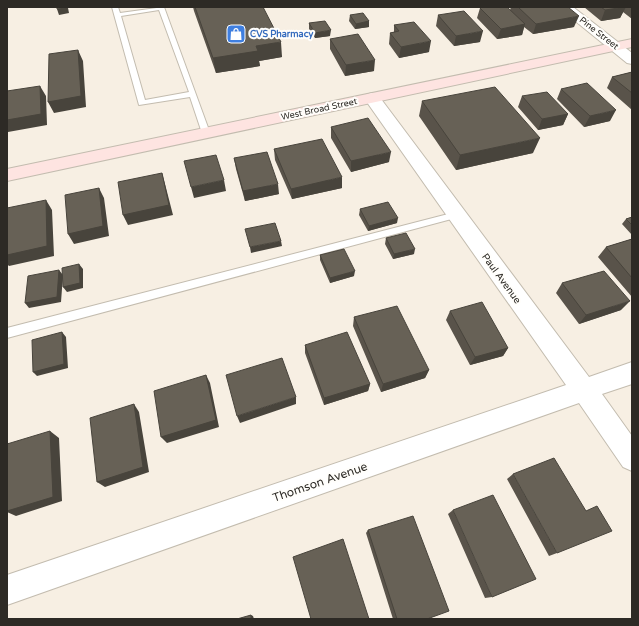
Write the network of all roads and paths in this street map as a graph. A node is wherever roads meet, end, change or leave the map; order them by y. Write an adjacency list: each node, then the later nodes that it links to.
1 (566, 7): 4 (street, Pine Street)
2 (116, 11): 6 (lane); 6 (lane)
3 (632, 43): 4 (main road, West Broad Street)
4 (616, 47): 5 (street, Pine Street); 7 (main road, West Broad Street)
5 (632, 60)
6 (193, 94): 8 (lane)
7 (372, 98): 8 (main road, West Broad Street); 10 (street, Paul Avenue)
8 (206, 133): 9 (main road, West Broad Street)
9 (7, 175)
10 (456, 215): 11 (lane); 13 (street, Paul Avenue)
11 (7, 333)
12 (632, 373): 13 (street, Thomson Avenue)
13 (585, 390): 14 (street, Paul Avenue); 15 (street, Thomson Avenue)
14 (632, 458)
15 (7, 590)

